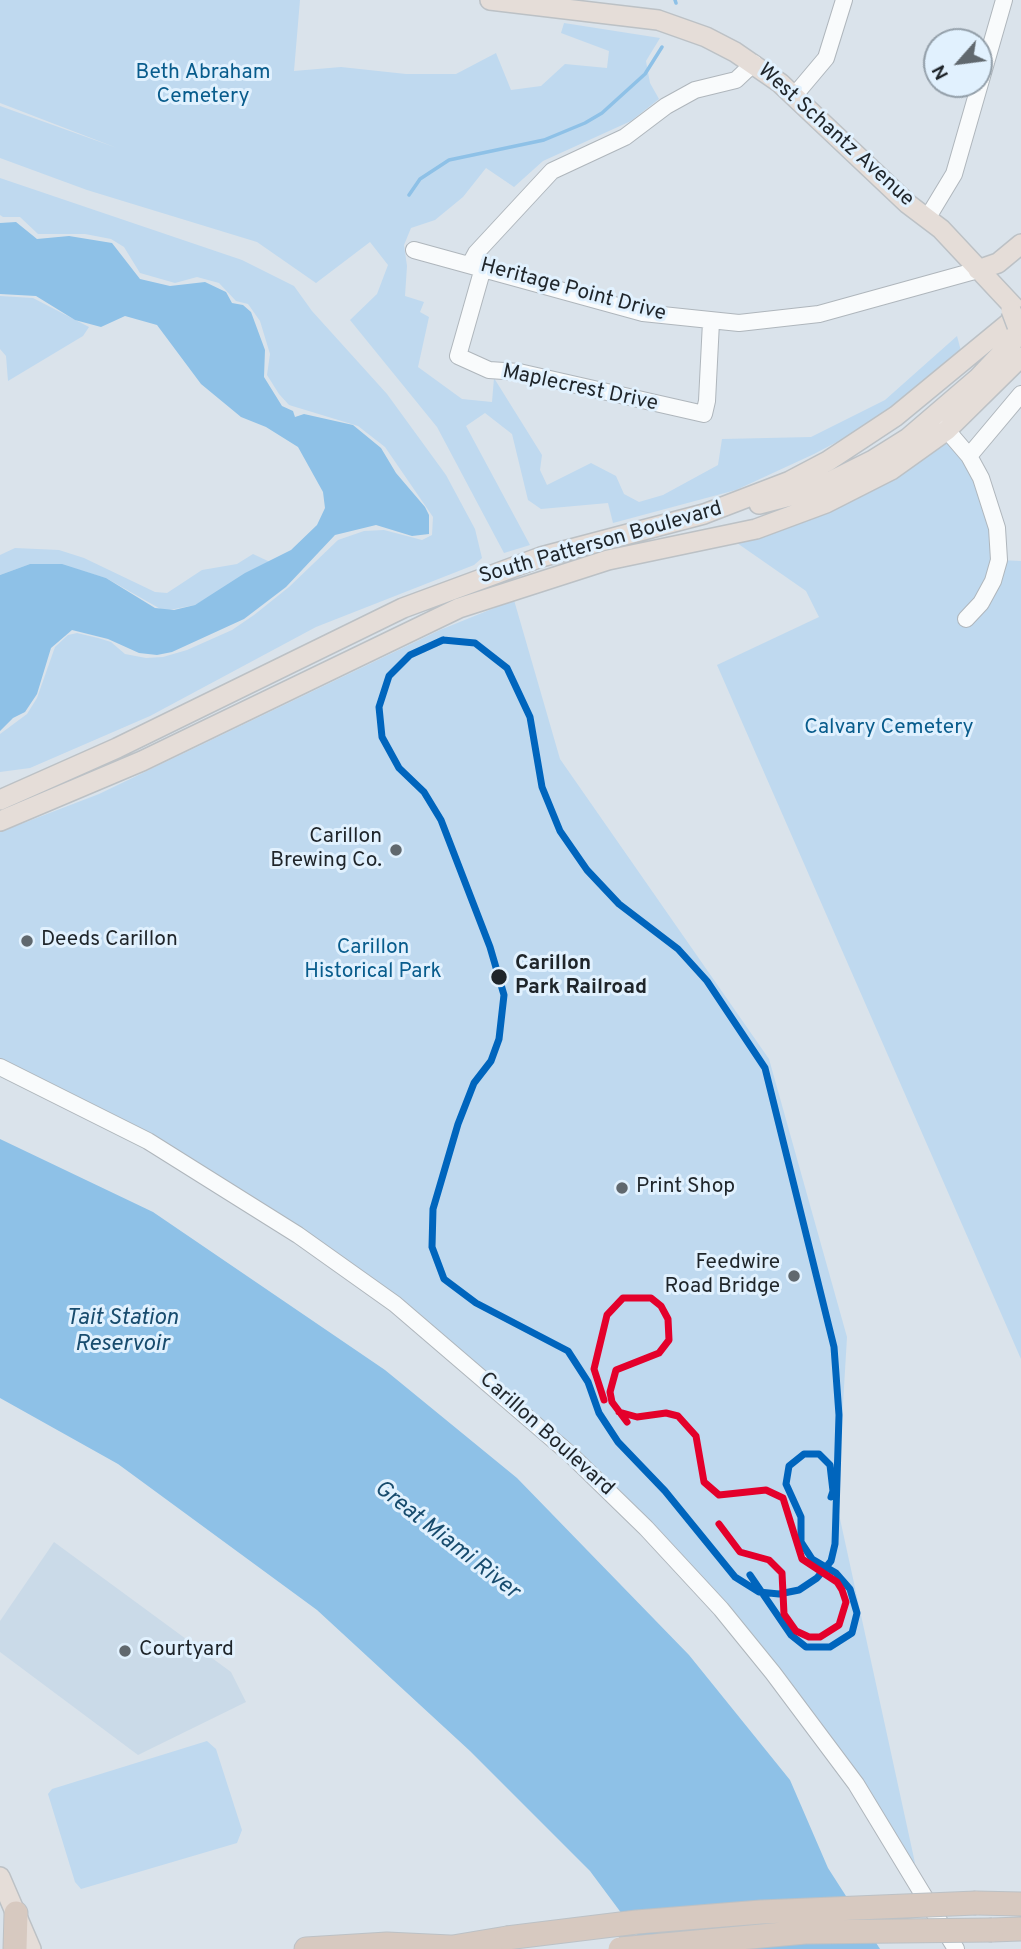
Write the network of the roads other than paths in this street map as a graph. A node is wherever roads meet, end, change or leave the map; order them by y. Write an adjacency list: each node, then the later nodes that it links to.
1 (490, 0): 4 (main road, West Schantz Avenue)
2 (844, 0): 6 (street)
3 (1004, 0): 7 (street)
4 (590, 5): 5 (main road, West Schantz Avenue)
5 (754, 63): 6 (main road, West Schantz Avenue); 10 (street)
6 (794, 96): 7 (main road, West Schantz Avenue)
7 (928, 217): 11 (main road, West Schantz Avenue)
8 (1021, 244): 11 (main road)
9 (414, 250): 10 (street, Heritage Point Drive)
10 (476, 266): 13 (street, Heritage Point Drive); 13 (street, Maplecrest Drive)
11 (978, 270): 12 (main road, West Schantz Avenue); 13 (street, Heritage Point Drive)
12 (1015, 312): 16 (main road); 18 (main road, South Patterson Boulevard)
13 (711, 322)
14 (1021, 357): 16 (main road, South Patterson Boulevard)
15 (1021, 394): 17 (street)
16 (941, 423): 17 (street); 18 (main road); 21 (main road, South Patterson Boulevard)
17 (969, 456): 19 (street)
18 (741, 503): 20 (main road, South Patterson Boulevard)
19 (966, 619)
20 (0, 800)
21 (0, 821)
22 (0, 1067): 32 (street, Carillon Boulevard)
23 (0, 1877): 25 (main road)
24 (1021, 1904): 27 (highway, bridge)
25 (16, 1913): 28 (highway); 29 (main road)
26 (1021, 1929): 31 (highway, bridge)
27 (445, 1948): 30 (highway)
28 (15, 1949)
29 (31, 1949)
30 (306, 1949)
31 (620, 1949)
32 (957, 1949)

